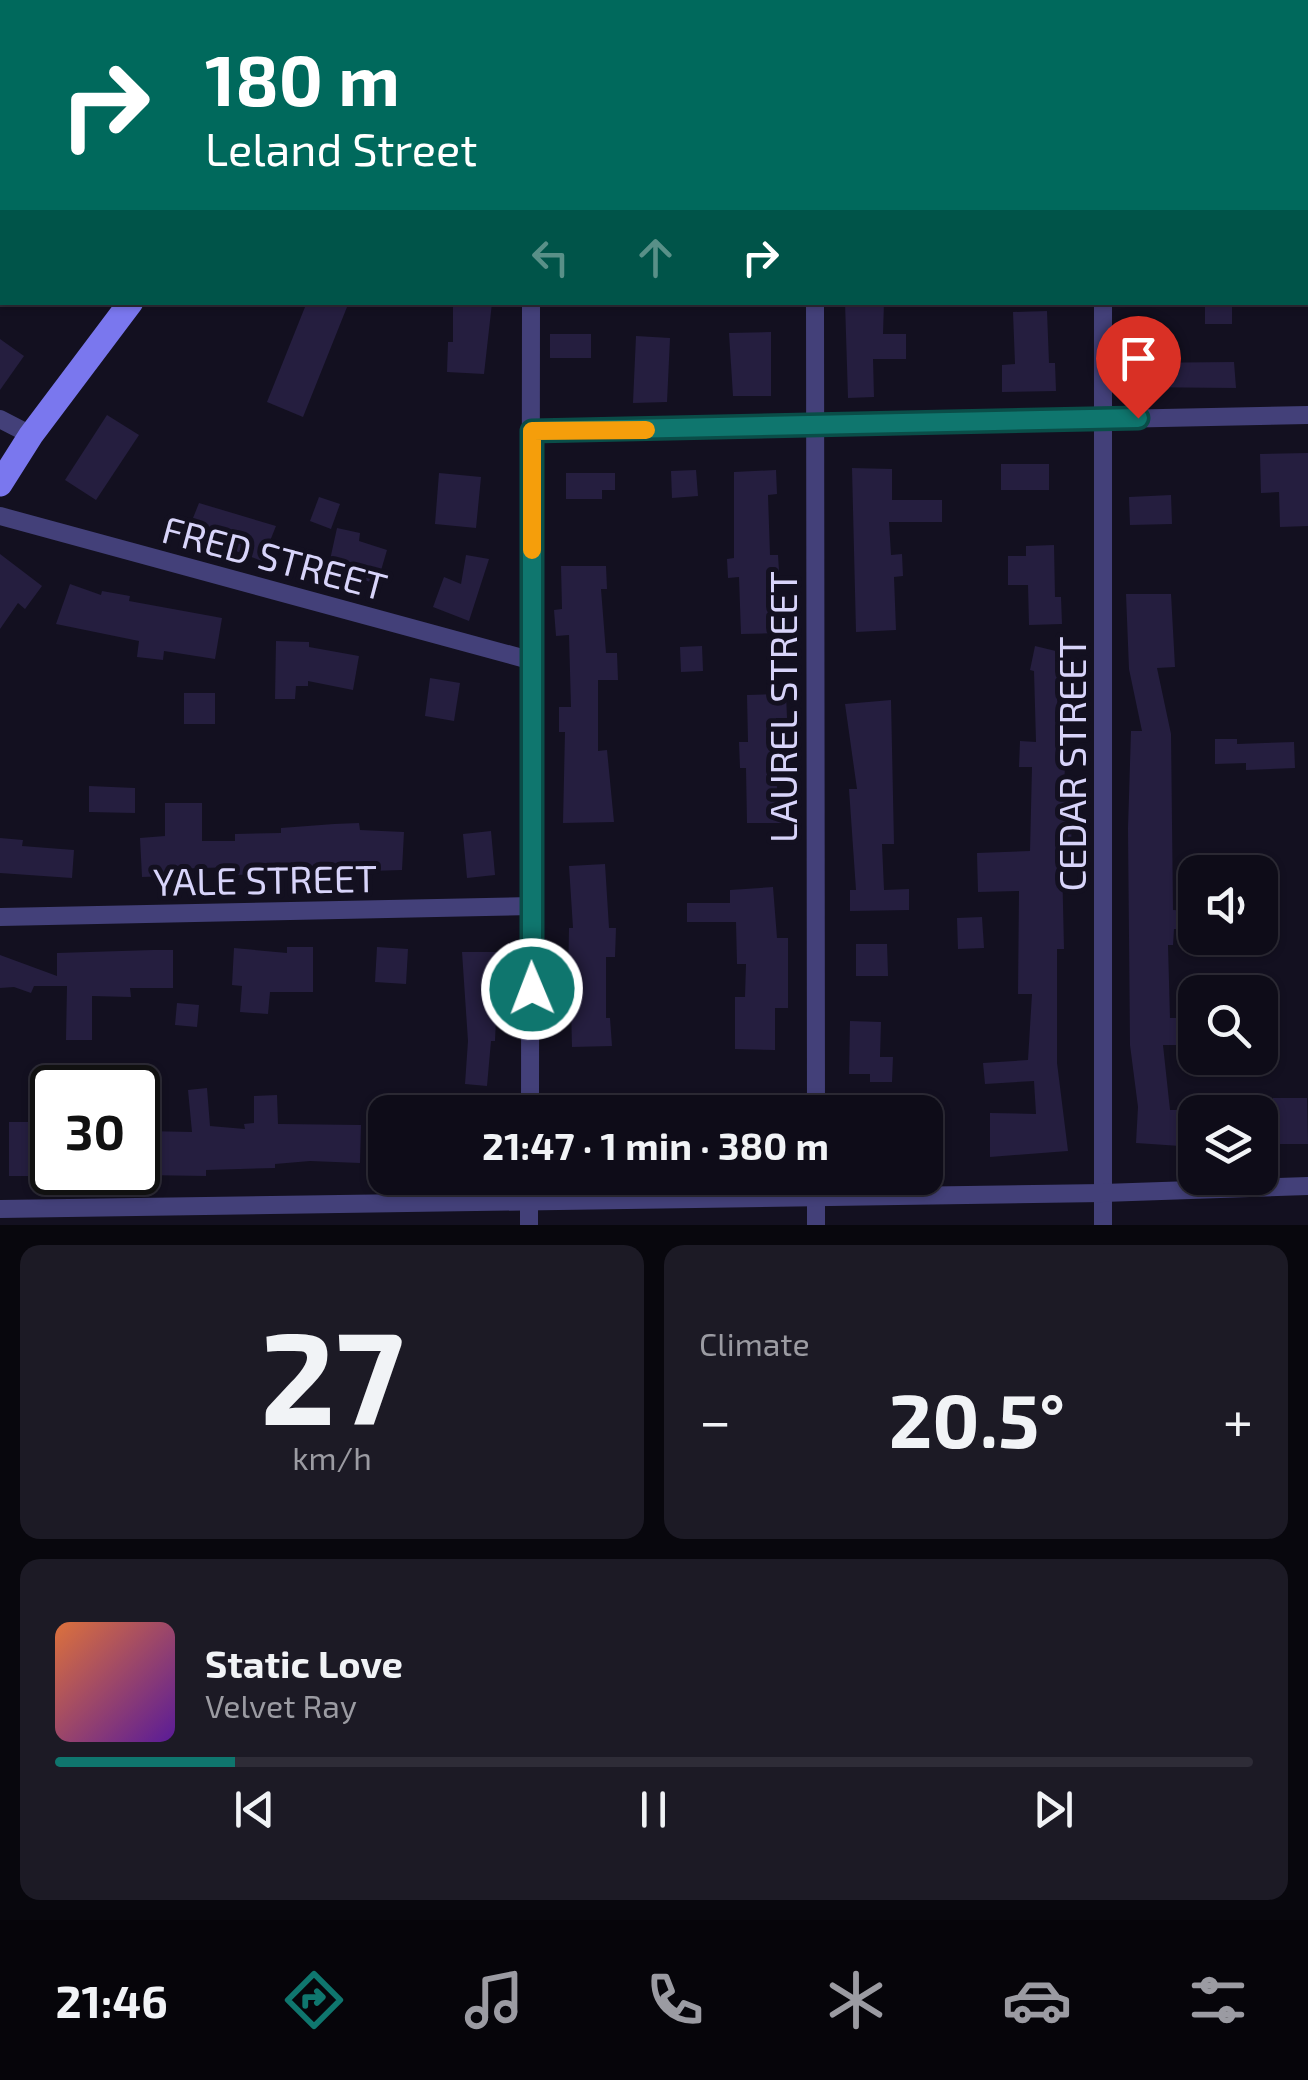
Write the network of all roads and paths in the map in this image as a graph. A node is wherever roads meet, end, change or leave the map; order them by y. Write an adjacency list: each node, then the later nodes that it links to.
1 (129, 305): 10 (main road)
2 (531, 305): 9 (street)
3 (815, 305): 8 (street, LAUREL STREET)
4 (1103, 305): 7 (street, CEDAR STREET)
5 (1308, 415): 7 (street)
6 (0, 419): 10 (street)
7 (1104, 419): 8 (street); 19 (street, CEDAR STREET)
8 (816, 428): 9 (street); 17 (street, LAUREL STREET)
9 (532, 431): 13 (street)
10 (31, 435): 11 (main road)
11 (0, 484)
12 (0, 516): 13 (street, FRED STREET)
13 (533, 661): 14 (street)
14 (532, 906): 15 (street, YALE STREET); 16 (street)
15 (0, 917)
16 (530, 1095)
17 (815, 1095)
18 (1308, 1186): 19 (street)
19 (1103, 1193): 21 (street); 26 (street, CEDAR STREET)
20 (528, 1195): 22 (street)
21 (816, 1198): 22 (street); 25 (street)
22 (528, 1200): 23 (street); 24 (street)
23 (0, 1209)
24 (529, 1225)
25 (816, 1225)
26 (1103, 1225)

